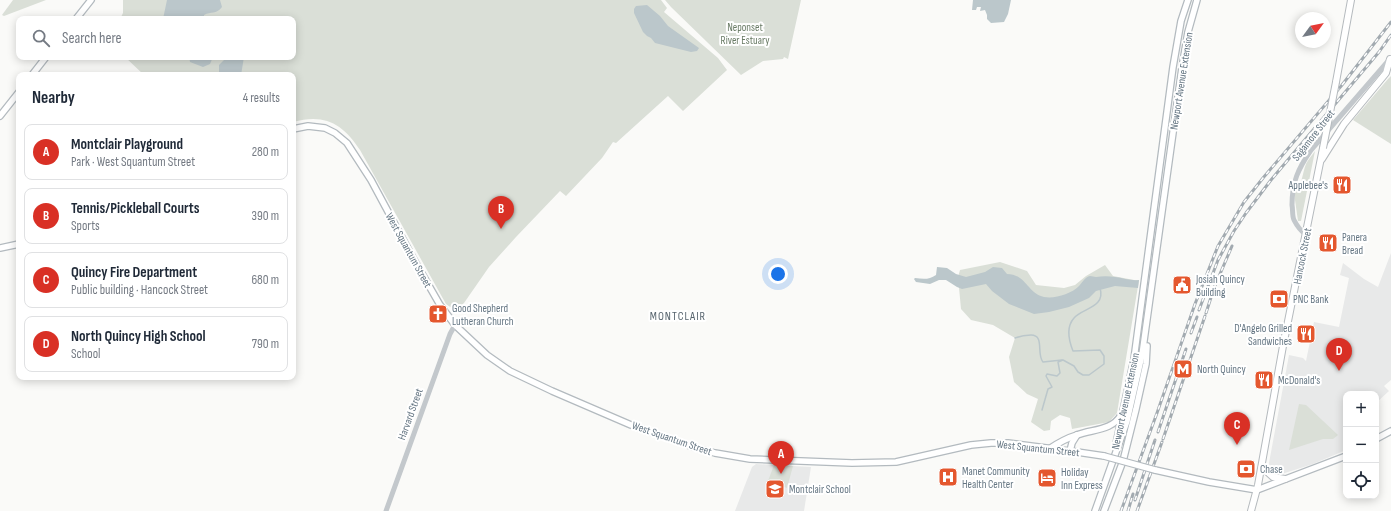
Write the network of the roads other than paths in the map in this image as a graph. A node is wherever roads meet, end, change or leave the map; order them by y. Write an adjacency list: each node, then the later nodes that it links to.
1 (91, 0): 5 (main road)
2 (1188, 0): 18 (main road, Newport Avenue Extension)
3 (1197, 0): 17 (main road, Newport Avenue Extension)
4 (1351, 0): 12 (main road, Hancock Street, bridge)
5 (78, 16)
6 (1390, 58): 12 (main road); 13 (street, Sagamore Street)
7 (44, 60): 8 (main road)
8 (34, 72)
9 (16, 96): 10 (main road)
10 (0, 116)
11 (296, 128): 16 (main road, West Squantum Street)
12 (1320, 164): 13 (main road, Hancock Street)
13 (1306, 235): 27 (main road, Hancock Street)
14 (16, 245): 15 (main road)
15 (0, 248)
16 (455, 325): 22 (main road, West Squantum Street); 30 (street, Harvard Street)
17 (1147, 325): 25 (main road, Newport Avenue Extension); 26 (main road)
18 (1123, 411): 20 (main road); 25 (main road, Newport Avenue Extension)
19 (1391, 431): 21 (main road)
20 (1078, 434): 22 (main road); 23 (main road)
21 (1379, 437)
22 (1049, 449): 23 (main road, West Squantum Street)
23 (1070, 451): 26 (main road, West Squantum Street, bridge)
24 (1343, 457): 28 (main road)
25 (1113, 459): 31 (main road)
26 (1123, 461): 29 (main road, West Squantum Street, bridge); 32 (main road)
27 (1262, 467): 28 (main road); 29 (main road, Hancock Street)
28 (1285, 479): 29 (main road)
29 (1257, 490): 33 (main road, Hancock Street)
30 (386, 511)
31 (1095, 511)
32 (1104, 511)
33 (1250, 511)

